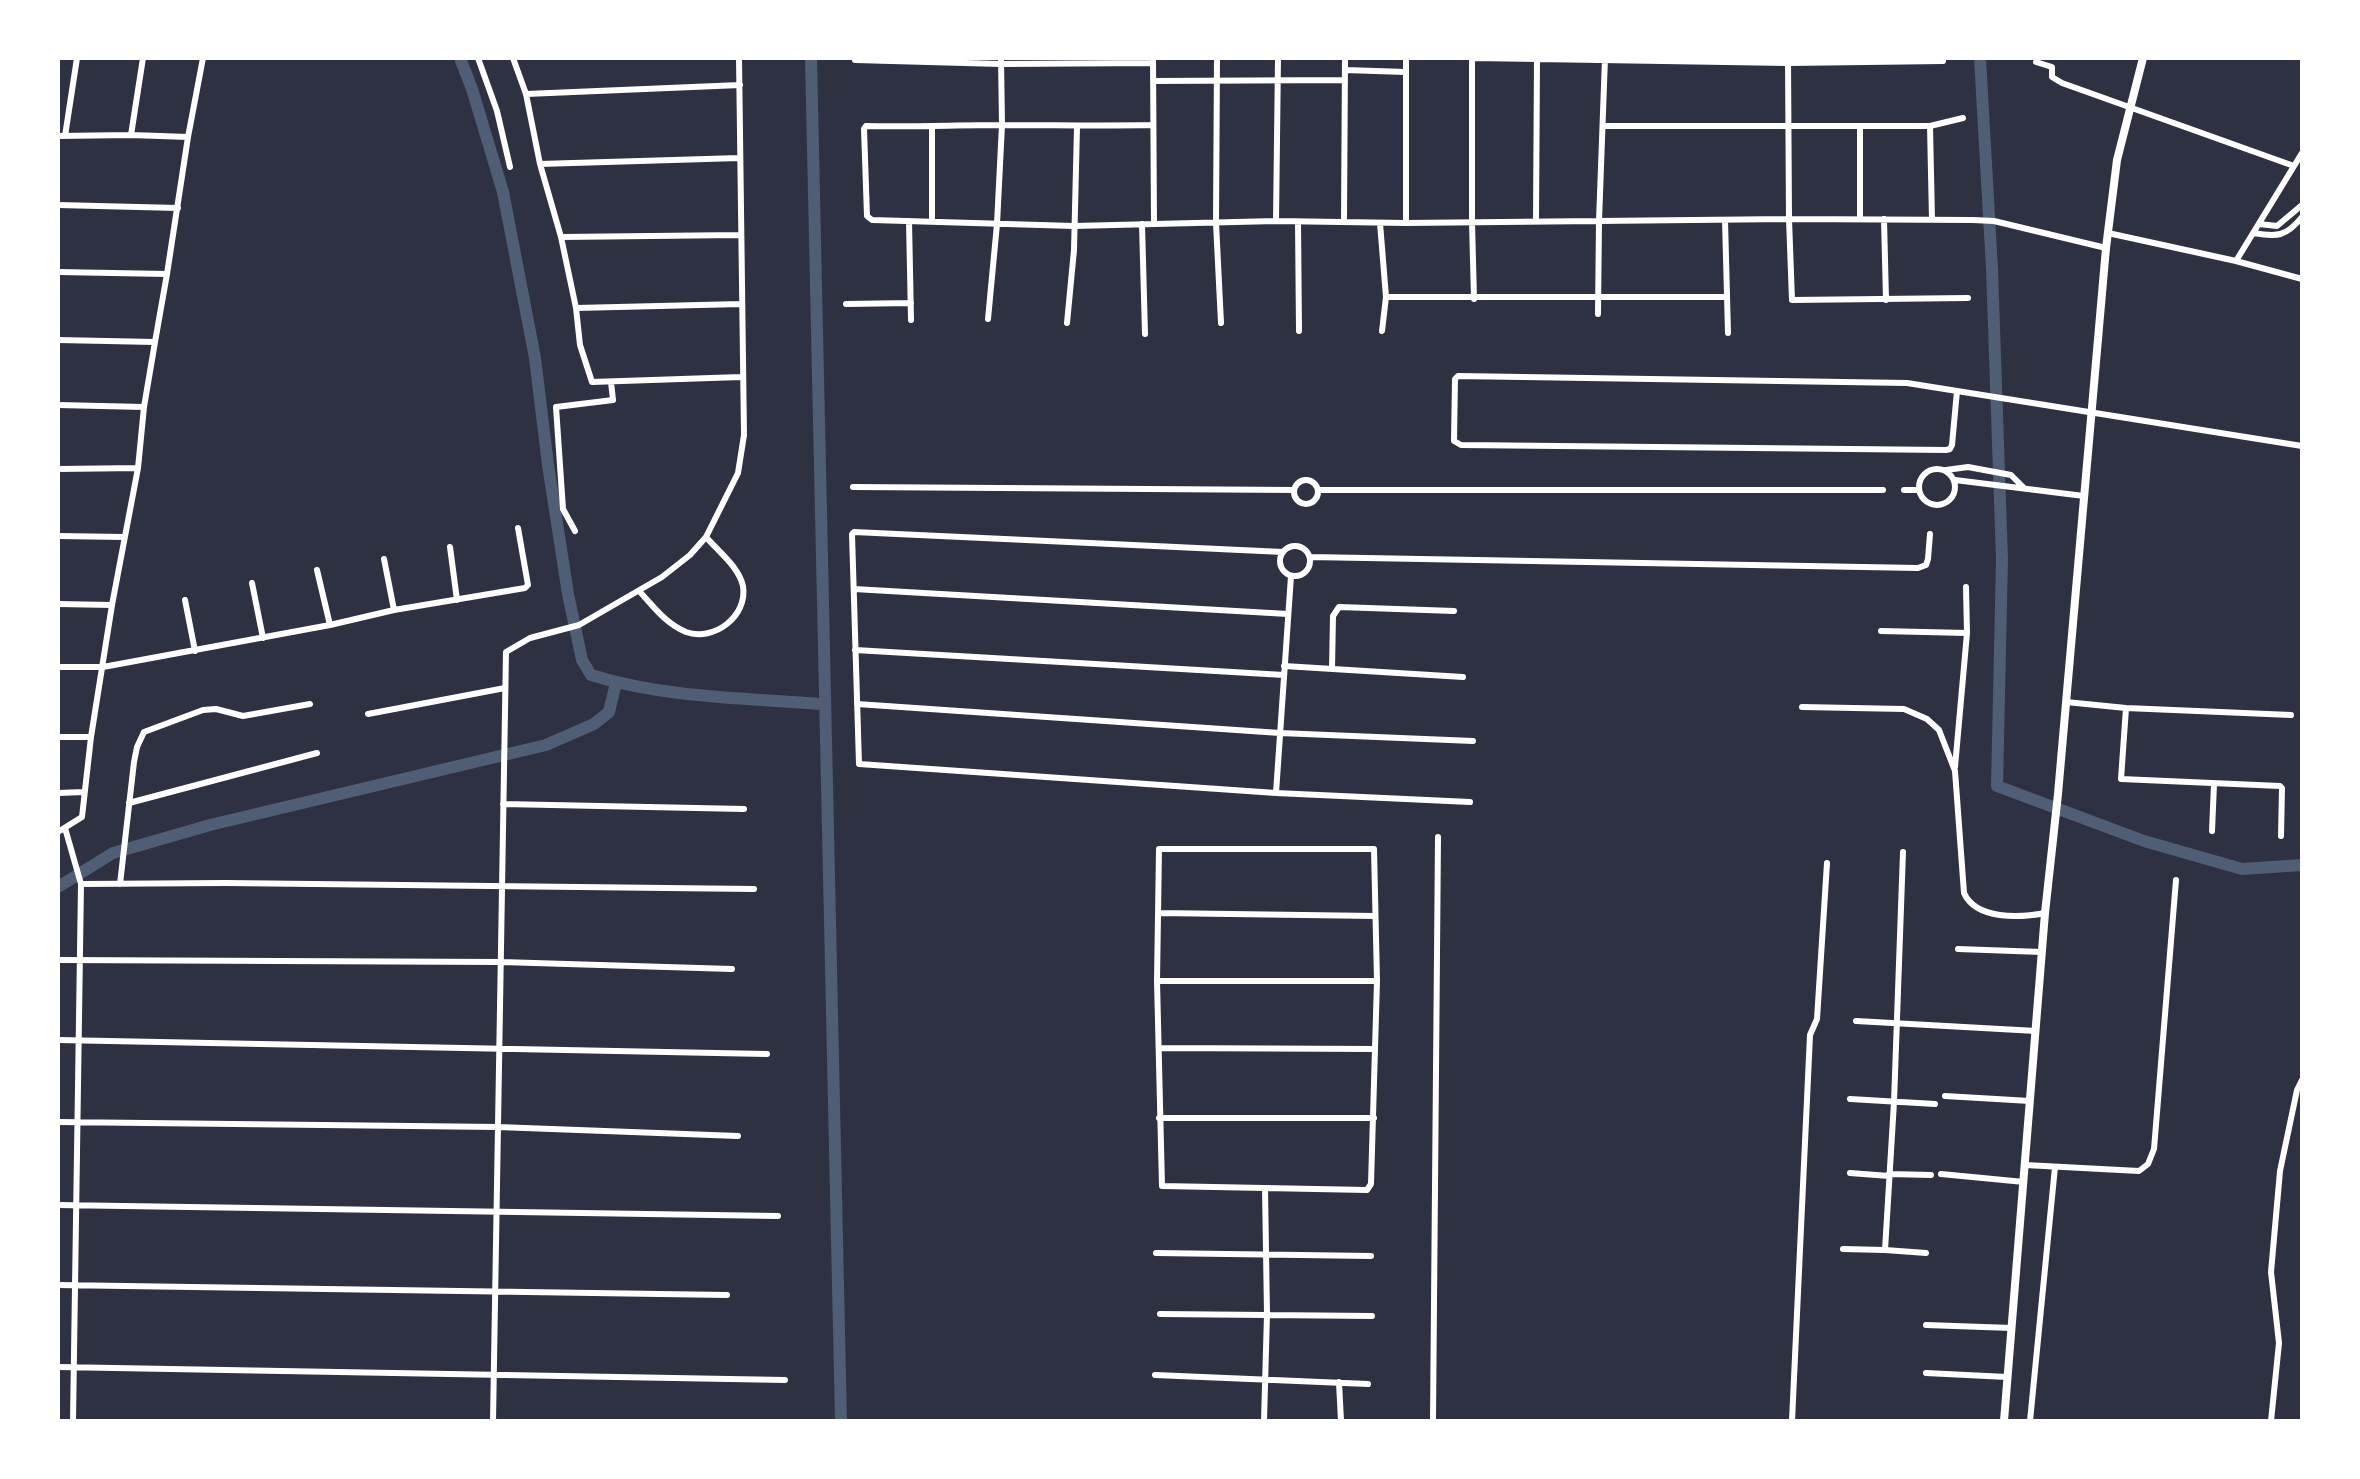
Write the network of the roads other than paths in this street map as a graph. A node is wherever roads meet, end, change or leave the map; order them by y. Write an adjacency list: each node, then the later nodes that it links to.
1 (77, 58): 40 (street)
2 (143, 58): 39 (street)
3 (203, 58): 41 (street)
4 (478, 58): 46 (street)
5 (513, 58): 28 (street)
6 (739, 58): 27 (street)
7 (1217, 58): 25 (street)
8 (1278, 58): 26 (street)
9 (1345, 58): 21 (street)
10 (1406, 58): 22 (street)
11 (1474, 58): 12 (street); 64 (street)
12 (1537, 58): 14 (street); 61 (street)
13 (2143, 58): 29 (street)
14 (1605, 59): 18 (street); 33 (street)
15 (855, 60): 16 (street)
16 (1001, 61): 17 (street); 31 (street)
17 (1153, 61): 24 (street)
18 (1788, 61): 19 (street); 34 (street)
19 (1943, 61)
20 (2036, 62): 29 (street)
21 (1345, 70): 22 (street); 23 (street)
22 (1406, 72): 67 (street)
23 (1345, 80): 26 (street); 60 (street)
24 (1153, 81): 25 (street); 32 (street)
25 (1216, 81): 26 (street); 65 (street)
26 (1278, 81): 59 (street)
27 (740, 85): 28 (street); 43 (street)
28 (526, 94): 44 (street)
29 (2130, 108): 45 (street); 73 (street)
30 (1963, 118): 36 (street)
31 (1002, 125): 37 (street); 38 (street); 68 (street)
32 (1152, 125): 37 (street); 70 (street)
33 (1604, 126): 34 (street); 62 (street)
34 (1788, 126): 35 (street); 52 (street)
35 (1860, 126): 36 (street); 53 (street)
36 (1930, 126): 56 (street)
37 (1077, 127): 72 (street)
38 (932, 128): 57 (street); 58 (street)
39 (131, 135): 40 (street); 41 (street)
40 (61, 136)
41 (188, 137): 49 (street)
42 (2302, 153): 45 (street)
43 (739, 158): 44 (street); 75 (street)
44 (540, 164): 76 (street)
45 (2294, 166): 71 (street)
46 (510, 167)
47 (58, 205): 49 (street)
48 (2302, 205): 50 (street)
49 (178, 208): 80 (street)
50 (2294, 211): 51 (street); 71 (street)
51 (2302, 216): 74 (street)
52 (1789, 219): 53 (street); 55 (street); 87 (street)
53 (1860, 219): 54 (street)
54 (1884, 219): 56 (street); 87 (street)
55 (1725, 220): 62 (street); 83 (street)
56 (1932, 220): 77 (street)
57 (909, 221): 58 (street); 88 (street)
58 (932, 221): 68 (street)
59 (1276, 221): 63 (street); 65 (street)
60 (1344, 221): 63 (street); 66 (street)
61 (1536, 221): 62 (street); 64 (street)
62 (1599, 221): 84 (street)
63 (1298, 222): 97 (street)
64 (1472, 222): 67 (street); 86 (street)
65 (1216, 223): 70 (street); 96 (street)
66 (1380, 223): 67 (street); 82 (street)
67 (1406, 223)
68 (997, 224): 72 (street); 93 (street)
69 (1142, 224): 70 (street); 72 (street); 100 (street)
70 (1154, 224)
71 (2259, 224): 74 (street)
72 (1074, 226): 95 (street)
73 (2108, 233): 77 (street); 78 (street)
74 (2253, 233): 78 (street)
75 (740, 235): 76 (street); 89 (street)
76 (561, 237): 91 (street)
77 (2106, 248): 108 (street)
78 (2236, 261): 81 (street)
79 (58, 272): 80 (street)
80 (167, 274): 102 (street)
81 (2302, 279)
82 (1386, 297): 86 (street); 98 (street)
83 (1727, 297): 84 (street); 99 (street)
84 (1599, 298): 86 (street); 92 (street)
85 (1968, 298): 87 (street)
86 (1474, 299)
87 (1886, 300)
88 (911, 303): 90 (street); 94 (street)
89 (741, 304): 91 (street); 103 (street)
90 (846, 304)
91 (576, 308): 104 (street)
92 (1598, 314)
93 (988, 319)
94 (911, 320)
95 (1067, 323)
96 (1221, 323)
97 (1299, 331)
98 (1382, 331)
99 (1728, 333)
100 (1145, 334)
101 (58, 340): 102 (street)
102 (155, 342): 107 (street)
103 (741, 377): 104 (street); 129 (street)
104 (611, 382): 125 (street)
105 (1957, 391): 105 (street); 108 (street)
106 (58, 405): 107 (street)
107 (144, 407): 110 (street)
108 (2092, 414): 109 (street); 121 (street)
109 (2302, 446)
110 (138, 468): 111 (street); 128 (street)
111 (58, 469)
112 (1946, 470): 113 (street); 115 (street); 120 (street)
113 (1955, 480): 115 (street); 122 (street)
114 (853, 487): 116 (street)
115 (2024, 488): 121 (street)
116 (1294, 490): 117 (street); 117 (street)
117 (1318, 490): 118 (street)
118 (1883, 490)
119 (1904, 490): 120 (street)
120 (1918, 490): 122 (street)
121 (2084, 496): 160 (street)
122 (1932, 506): 123 (street)
123 (1932, 515)
124 (518, 528): 141 (street)
125 (575, 531)
126 (1930, 534): 132 (street)
127 (58, 536): 128 (street)
128 (124, 537): 143 (street)
129 (706, 537): 139 (street); 139 (street)
130 (450, 547): 141 (street)
131 (1283, 552): 132 (street); 135 (street); 138 (street)
132 (1310, 557): 135 (street)
133 (384, 559): 144 (street)
134 (317, 570): 147 (street)
135 (1291, 576): 146 (street)
136 (252, 583): 150 (street)
137 (1966, 587): 149 (street)
138 (854, 589): 146 (street); 151 (street)
139 (640, 592): 159 (street)
140 (185, 600): 152 (street)
141 (457, 600): 144 (street)
142 (58, 604): 143 (street)
143 (112, 605): 155 (street)
144 (394, 610): 147 (street)
145 (1454, 611): 156 (street)
146 (1288, 614): 153 (street)
147 (330, 625): 150 (street)
148 (1881, 631): 149 (street)
149 (1967, 633): 172 (street)
150 (263, 638): 152 (street)
151 (855, 650): 157 (street); 162 (street)
152 (195, 651): 155 (street)
153 (1284, 666): 156 (street); 157 (street)
154 (58, 667): 155 (street)
155 (103, 667): 169 (street)
156 (1332, 669): 158 (street)
157 (1284, 675): 167 (street)
158 (1463, 677)
159 (505, 688): 165 (street); 179 (street)
160 (2066, 702): 164 (street); 193 (street)
161 (310, 704): 178 (street)
162 (857, 704): 167 (street); 176 (street)
163 (1802, 707): 172 (street)
164 (2126, 708): 166 (street); 173 (street)
165 (368, 714)
166 (2291, 715)
167 (1280, 733): 170 (street); 176 (street)
168 (58, 737): 169 (street)
169 (91, 737): 174 (street)
170 (1473, 741)
171 (317, 753): 178 (street)
172 (1955, 771): 193 (street)
173 (2214, 784): 182 (street); 183 (street)
174 (84, 792): 175 (street); 181 (street)
175 (58, 793)
176 (1276, 793): 177 (street)
177 (1470, 802)
178 (129, 803): 189 (street)
179 (503, 804): 180 (street); 190 (street)
180 (744, 809)
181 (61, 830): 187 (street)
182 (2212, 831)
183 (2281, 836)
184 (1438, 837): 265 (street)
185 (1903, 852): 204 (street)
186 (1827, 863): 266 (street)
187 (79, 879): 189 (street); 198 (street)
188 (2176, 880): 225 (street)
189 (120, 884): 190 (street)
190 (502, 885): 191 (street); 199 (street)
191 (754, 889)
192 (1159, 913): 194 (street); 194 (street); 201 (street)
193 (2045, 913): 196 (street)
194 (1375, 916): 202 (street)
195 (1958, 949): 196 (street)
196 (2042, 952): 205 (street)
197 (58, 960): 198 (street)
198 (80, 961): 199 (street); 207 (street)
199 (501, 962): 200 (street); 208 (street)
200 (732, 969)
201 (1157, 981): 202 (street); 209 (street)
202 (1377, 981): 210 (street)
203 (1856, 1021): 204 (street)
204 (1897, 1023): 205 (street); 216 (street)
205 (2036, 1031): 215 (street)
206 (58, 1040): 207 (street)
207 (79, 1041): 208 (street); 221 (street)
208 (499, 1048): 211 (street); 222 (street)
209 (1159, 1048): 210 (street); 218 (street)
210 (1375, 1049): 219 (street)
211 (767, 1054)
212 (2302, 1080): 269 (street)
213 (1945, 1096): 215 (street)
214 (1850, 1099): 216 (street)
215 (2030, 1101): 224 (street)
216 (1894, 1102): 217 (street); 228 (street)
217 (1935, 1104)
218 (1159, 1118): 219 (street); 231 (street)
219 (1374, 1118): 231 (street)
220 (58, 1122): 221 (street)
221 (78, 1123): 222 (street); 233 (street)
222 (498, 1127): 223 (street); 234 (street)
223 (738, 1136)
224 (2025, 1165): 225 (street); 230 (street)
225 (2055, 1167): 268 (street)
226 (1850, 1173): 228 (street)
227 (1941, 1174): 230 (street)
228 (1889, 1175): 229 (street); 237 (street)
229 (1931, 1175)
230 (2024, 1182): 250 (street)
231 (1265, 1188): 240 (street)
232 (58, 1205): 233 (street)
233 (76, 1205): 234 (street); 243 (street)
234 (497, 1211): 235 (street); 244 (street)
235 (778, 1216)
236 (1843, 1249): 237 (street)
237 (1885, 1250): 239 (street)
238 (1156, 1253): 240 (street)
239 (1926, 1253)
240 (1264, 1255): 241 (street); 247 (street)
241 (1371, 1256)
242 (58, 1285): 243 (street)
243 (75, 1286): 244 (street); 252 (street)
244 (495, 1293): 245 (street); 255 (street)
245 (727, 1295)
246 (1160, 1314): 247 (street)
247 (1267, 1314): 248 (street); 257 (street)
248 (1372, 1316)
249 (1926, 1325): 250 (street)
250 (2012, 1328): 256 (street)
251 (58, 1367): 252 (street)
252 (74, 1368): 255 (street); 261 (street)
253 (1926, 1373): 256 (street)
254 (1155, 1375): 257 (street)
255 (494, 1376): 258 (street); 262 (street)
256 (2007, 1377): 267 (street)
257 (1264, 1379): 259 (street); 263 (street)
258 (785, 1380)
259 (1339, 1382): 260 (street); 264 (street)
260 (1368, 1384)
261 (73, 1421)
262 (493, 1421)
263 (1264, 1421)
264 (1341, 1421)
265 (1433, 1421)
266 (1792, 1421)
267 (2004, 1421)
268 (2030, 1421)
269 (2271, 1421)

